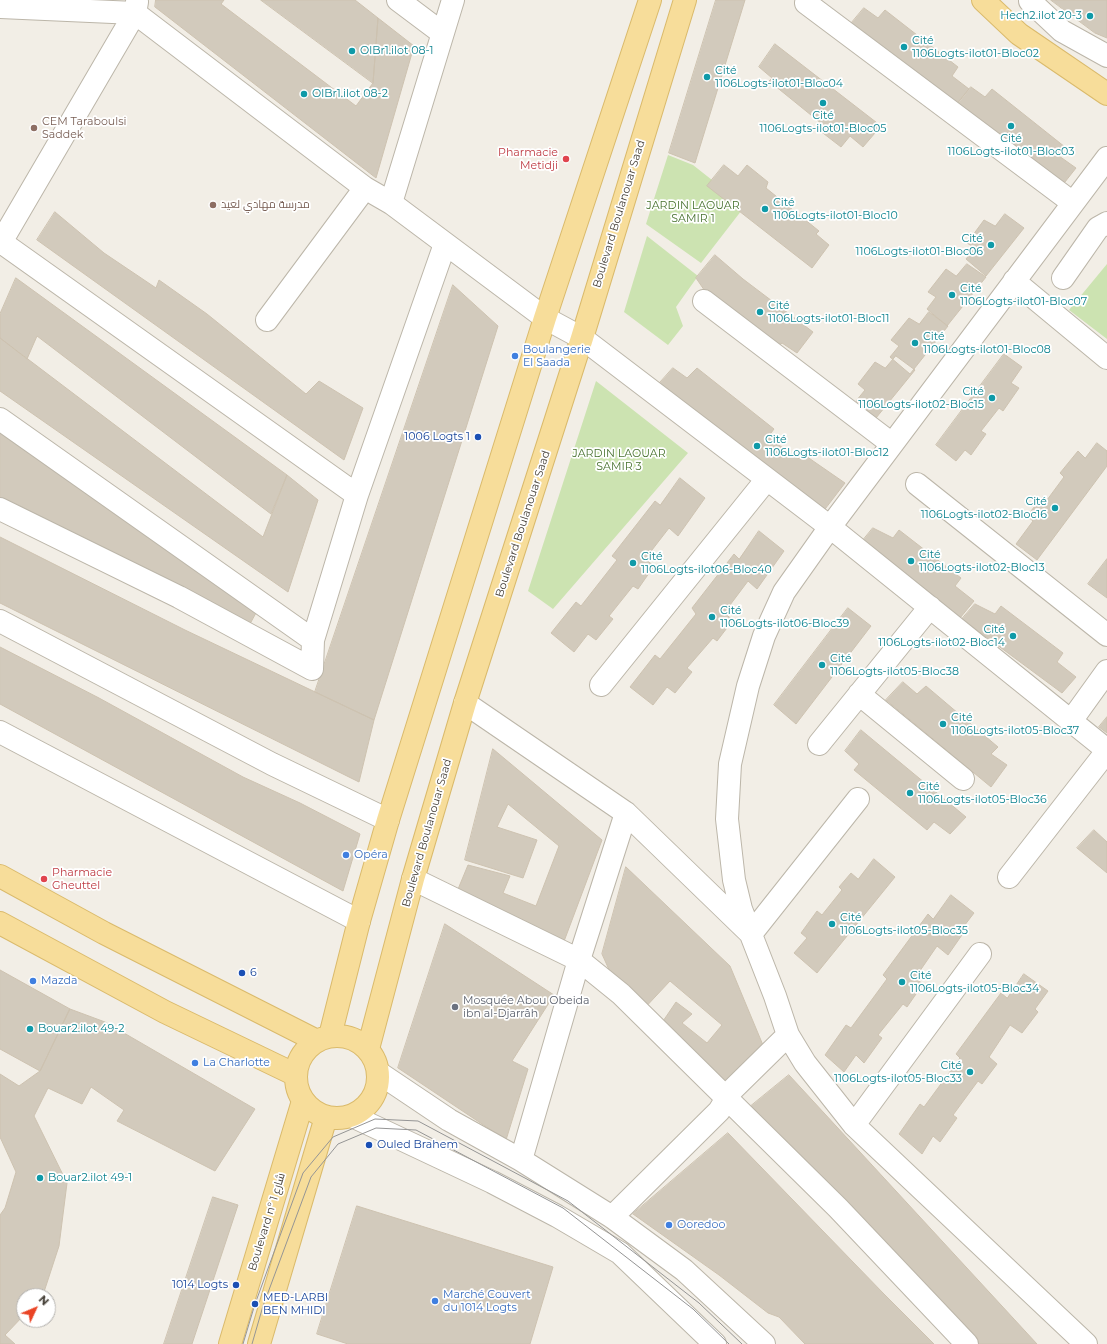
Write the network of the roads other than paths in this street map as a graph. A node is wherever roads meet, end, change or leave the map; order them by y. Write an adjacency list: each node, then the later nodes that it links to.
1 (398, 0): 10 (street)
2 (453, 0): 10 (street)
3 (650, 0): 24 (main road)
4 (685, 0): 26 (main road, Boulevard Boulanouar Saad)
5 (983, 0): 11 (main road)
6 (1030, 1): 11 (street); 12 (street)
7 (806, 4): 17 (street)
8 (0, 6): 9 (street)
9 (136, 7): 15 (street); 19 (street)
10 (442, 33): 16 (street)
11 (1019, 34): 13 (main road)
12 (1107, 56)
13 (1107, 94)
14 (1107, 158): 17 (street)
15 (365, 188): 16 (street); 25 (street)
16 (391, 203): 20 (street)
17 (1073, 203): 22 (street)
18 (1107, 223): 21 (street)
19 (0, 243): 32 (street)
20 (445, 244): 24 (street); 32 (street)
21 (1063, 278)
22 (1014, 281): 27 (street); 29 (street)
23 (704, 301): 29 (street)
24 (545, 318): 26 (street); 50 (main road)
25 (267, 320)
26 (582, 338): 30 (street); 42 (main road, Boulevard Boulanouar Saad)
27 (1107, 358)
28 (0, 419): 38 (street)
29 (892, 444): 34 (street)
30 (767, 479): 34 (street); 40 (street)
31 (917, 484): 37 (street)
32 (357, 495): 38 (street)
33 (0, 509): 38 (street)
34 (830, 527): 35 (street); 56 (street)
35 (930, 607): 41 (street); 43 (street)
36 (0, 621): 50 (street)
37 (1107, 635)
38 (313, 640)
39 (1107, 670): 43 (street)
40 (601, 685)
41 (859, 694): 45 (street); 47 (street)
42 (465, 703): 49 (street); 53 (main road, Boulevard Boulanouar Saad)
43 (1071, 721): 46 (street)
44 (0, 732): 54 (street)
45 (819, 744)
46 (1107, 750): 52 (street)
47 (963, 779)
48 (858, 800): 56 (street)
49 (626, 813): 56 (street); 58 (street)
50 (388, 820): 54 (main road)
51 (0, 876): 60 (main road)
52 (1009, 877)
53 (413, 879): 58 (street); 61 (main road, Boulevard Boulanouar Saad)
54 (359, 921): 60 (main road)
55 (0, 923): 63 (main road)
56 (751, 934): 59 (street)
57 (980, 954): 68 (street)
58 (578, 960): 64 (street); 69 (street)
59 (788, 1035): 64 (street); 68 (street)
60 (324, 1039): 61 (main road); 63 (main road)
61 (368, 1049): 62 (main road)
62 (379, 1074): 66 (main road); 69 (street)
63 (296, 1075): 65 (main road)
64 (728, 1098): 70 (street); 75 (street)
65 (303, 1101): 67 (main road); 71 (main road, Boulevard n° شارع 1)
66 (352, 1116): 67 (main road); 73 (street)
67 (326, 1117): 72 (main road)
68 (854, 1125): 76 (street)
69 (521, 1160): 70 (street)
70 (612, 1217): 74 (street)
71 (230, 1344)
72 (259, 1344)
73 (715, 1344)
74 (764, 1344)
75 (967, 1344)
76 (1086, 1344)

